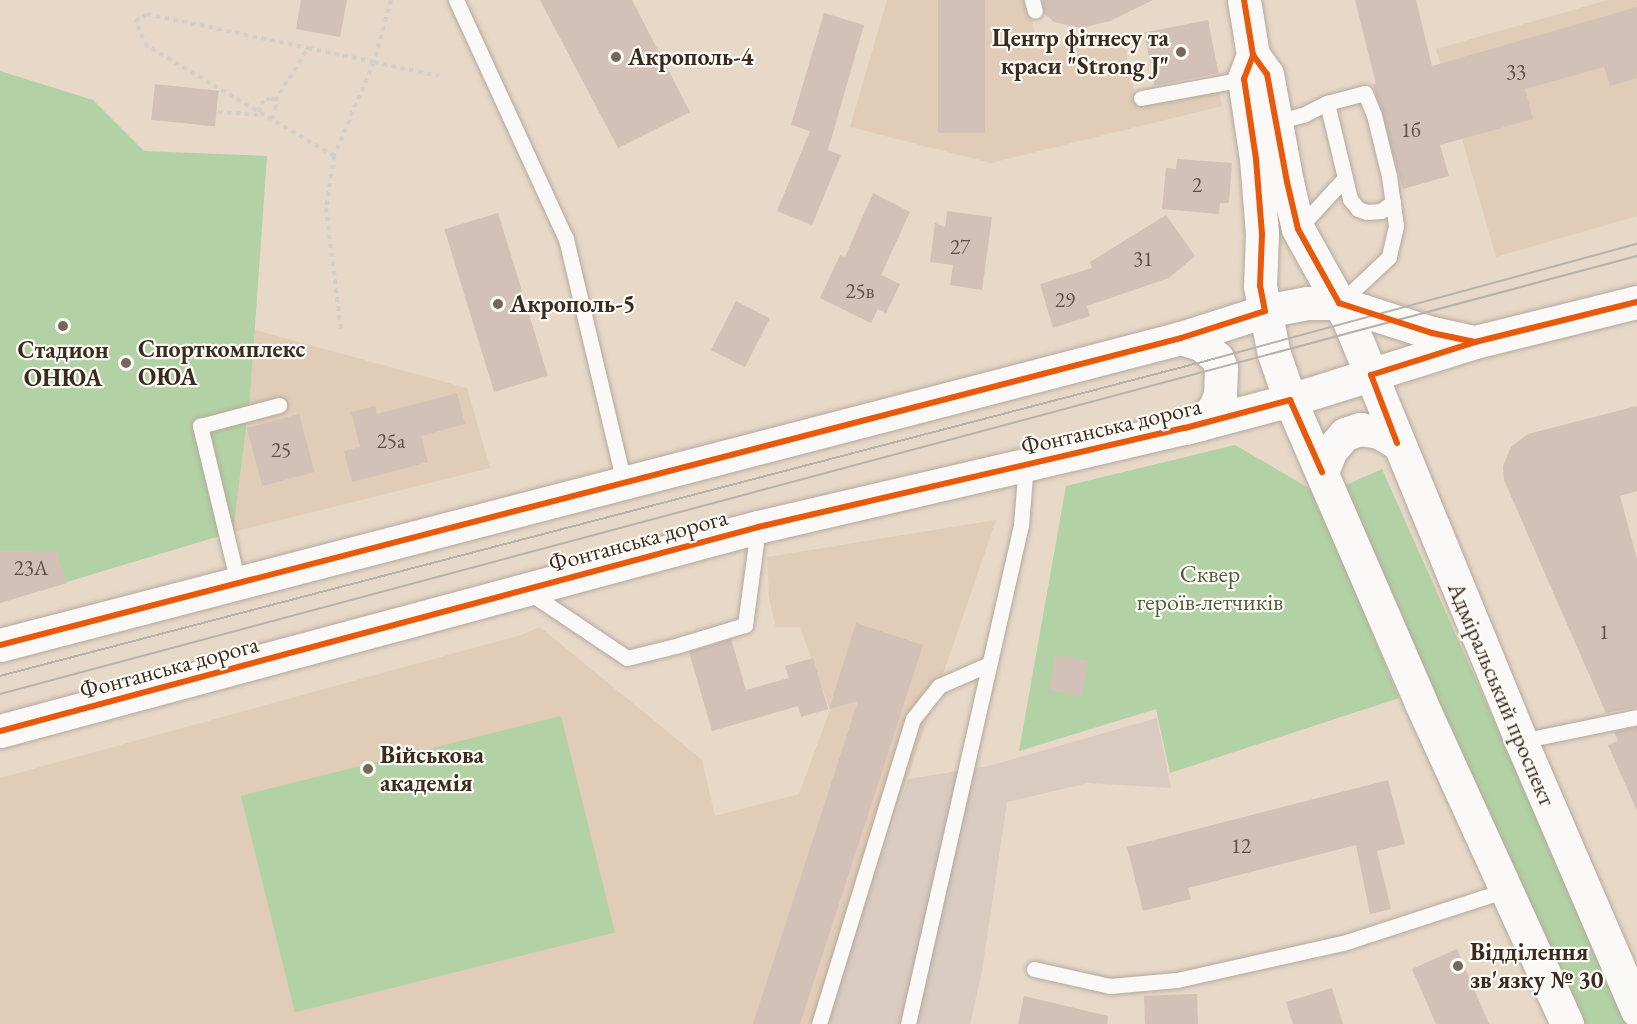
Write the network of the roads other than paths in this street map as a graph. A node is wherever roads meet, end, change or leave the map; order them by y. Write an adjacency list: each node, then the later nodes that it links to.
1 (456, 0): 22 (lane)
2 (1244, 0): 3 (main road)
3 (1248, 67): 4 (lane); 6 (main road, Адміральський проспект); 12 (main road)
4 (1141, 98)
5 (1327, 103): 6 (lane); 7 (lane); 8 (lane)
6 (1276, 122): 9 (main road, Адміральський проспект)
7 (1344, 179): 8 (lane); 9 (lane)
8 (1393, 202): 11 (lane)
9 (1298, 229): 11 (main road, Адміральський проспект)
10 (1637, 302): 14 (main road)
11 (1339, 303): 12 (main road); 14 (main road); 15 (main road, Адміральський проспект)
12 (1265, 312): 13 (main road); 16 (main road)
13 (1181, 338): 18 (main road); 22 (main road)
14 (1475, 342): 15 (main road)
15 (1371, 375): 16 (main road, Фонтанська дорога); 19 (main road, Адміральський проспект)
16 (1290, 400): 18 (main road, Фонтанська дорога); 21 (main road)
17 (279, 405): 24 (lane)
18 (1200, 424): 20 (main road, Фонтанська дорога)
19 (1397, 444): 21 (main road); 30 (main road, Адміральський проспект)
20 (1026, 464): 23 (main road, Фонтанська дорога); 27 (lane)
21 (1322, 472): 31 (main road)
22 (624, 482): 24 (main road)
23 (758, 527): 25 (main road, Фонтанська дорога); 25 (lane)
24 (238, 583): 26 (main road)
25 (524, 590): 29 (main road, Фонтанська дорога)
26 (0, 645)
27 (989, 664): 34 (lane); 35 (lane)
28 (1637, 717): 30 (lane)
29 (0, 731)
30 (1521, 741): 33 (main road, Адміральський проспект)
31 (1506, 890): 32 (lane); 36 (main road)
32 (1034, 969)
33 (1637, 1010)
34 (819, 1024)
35 (908, 1024)
36 (1567, 1024)

